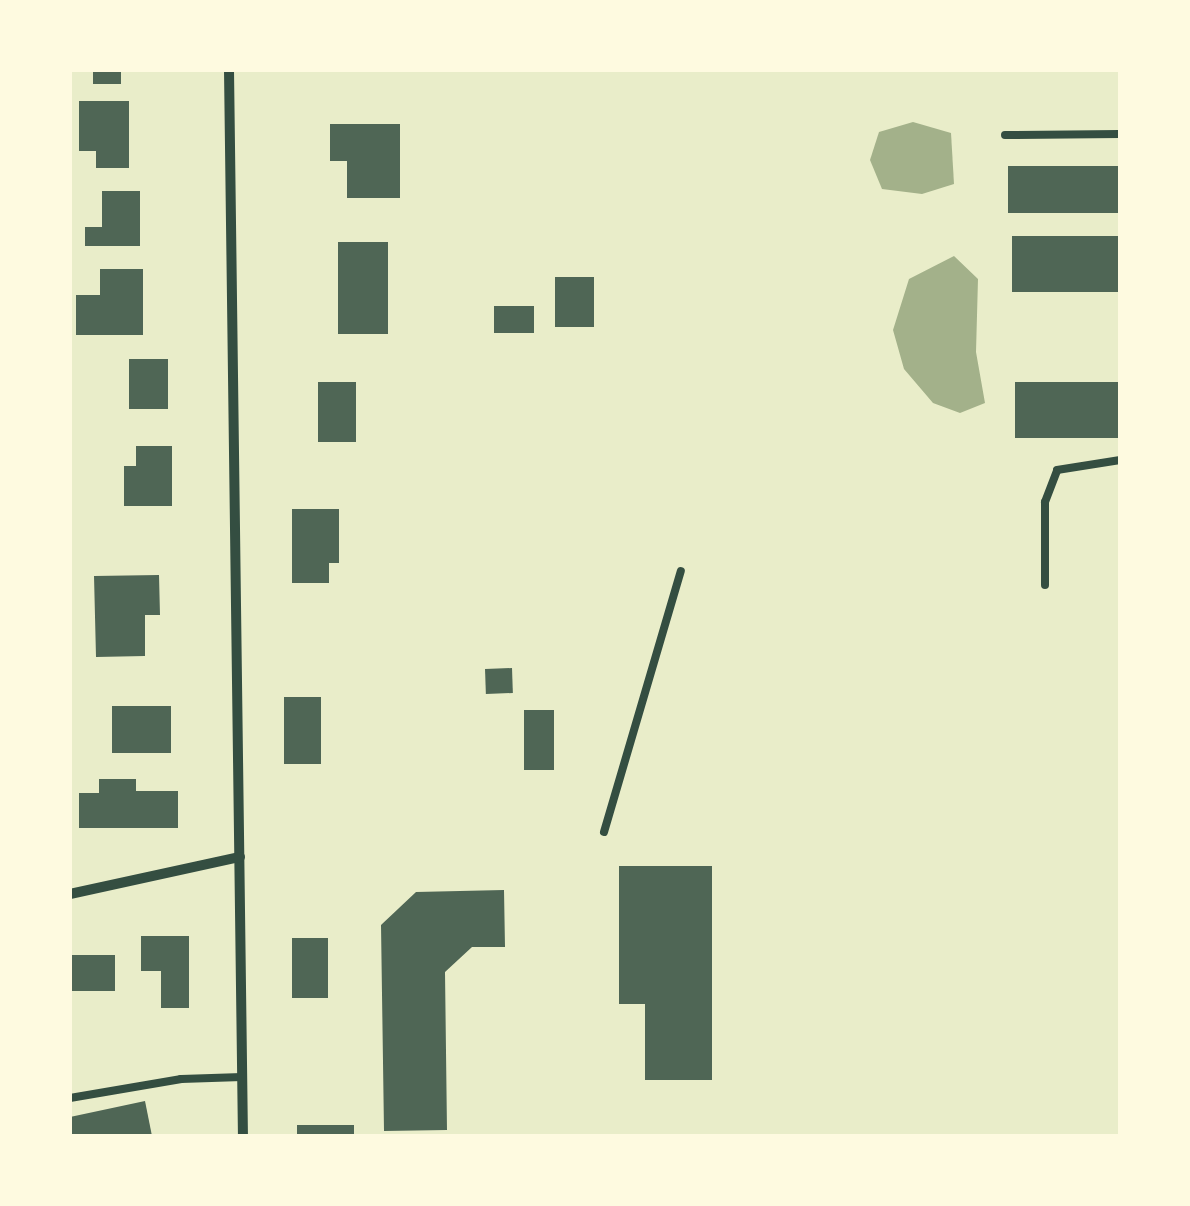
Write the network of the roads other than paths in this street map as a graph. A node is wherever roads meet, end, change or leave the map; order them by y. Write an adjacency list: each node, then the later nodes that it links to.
1 (229, 70): 8 (street)
2 (1120, 134): 3 (lane)
3 (1005, 135)
4 (1120, 460): 6 (lane)
5 (681, 571): 7 (lane)
6 (1046, 585)
7 (604, 832)
8 (240, 857): 9 (street); 10 (street)
9 (70, 894)
10 (242, 1077): 11 (lane); 12 (street)
11 (70, 1098)
12 (243, 1136)

